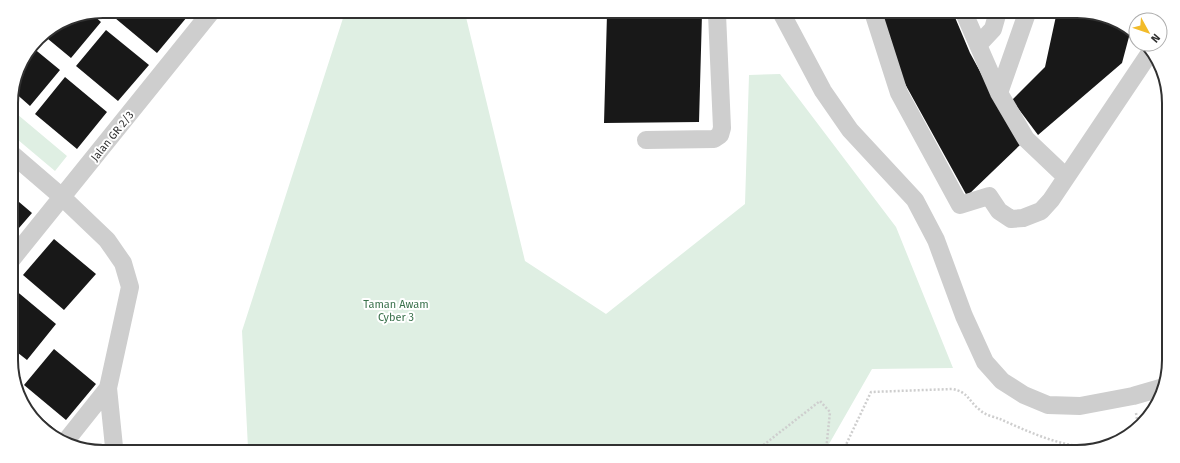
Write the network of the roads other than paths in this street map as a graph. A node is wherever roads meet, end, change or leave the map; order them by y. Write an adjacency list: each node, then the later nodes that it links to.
1 (206, 18): 14 (street, Jalan GR 2/3)
2 (717, 18): 11 (street)
3 (784, 18): 17 (street)
4 (875, 18): 13 (street)
5 (966, 18): 8 (street)
6 (996, 18): 8 (street)
7 (1025, 18): 10 (street)
8 (978, 45): 10 (street)
9 (1148, 56): 13 (street)
10 (999, 93): 13 (street)
11 (646, 140)
12 (18, 159): 14 (street)
13 (1066, 176)
14 (62, 197): 15 (street, Jalan GR 2/3); 16 (street)
15 (18, 252)
16 (108, 388): 18 (street); 19 (street)
17 (1156, 389)
18 (70, 437)
19 (114, 445)

